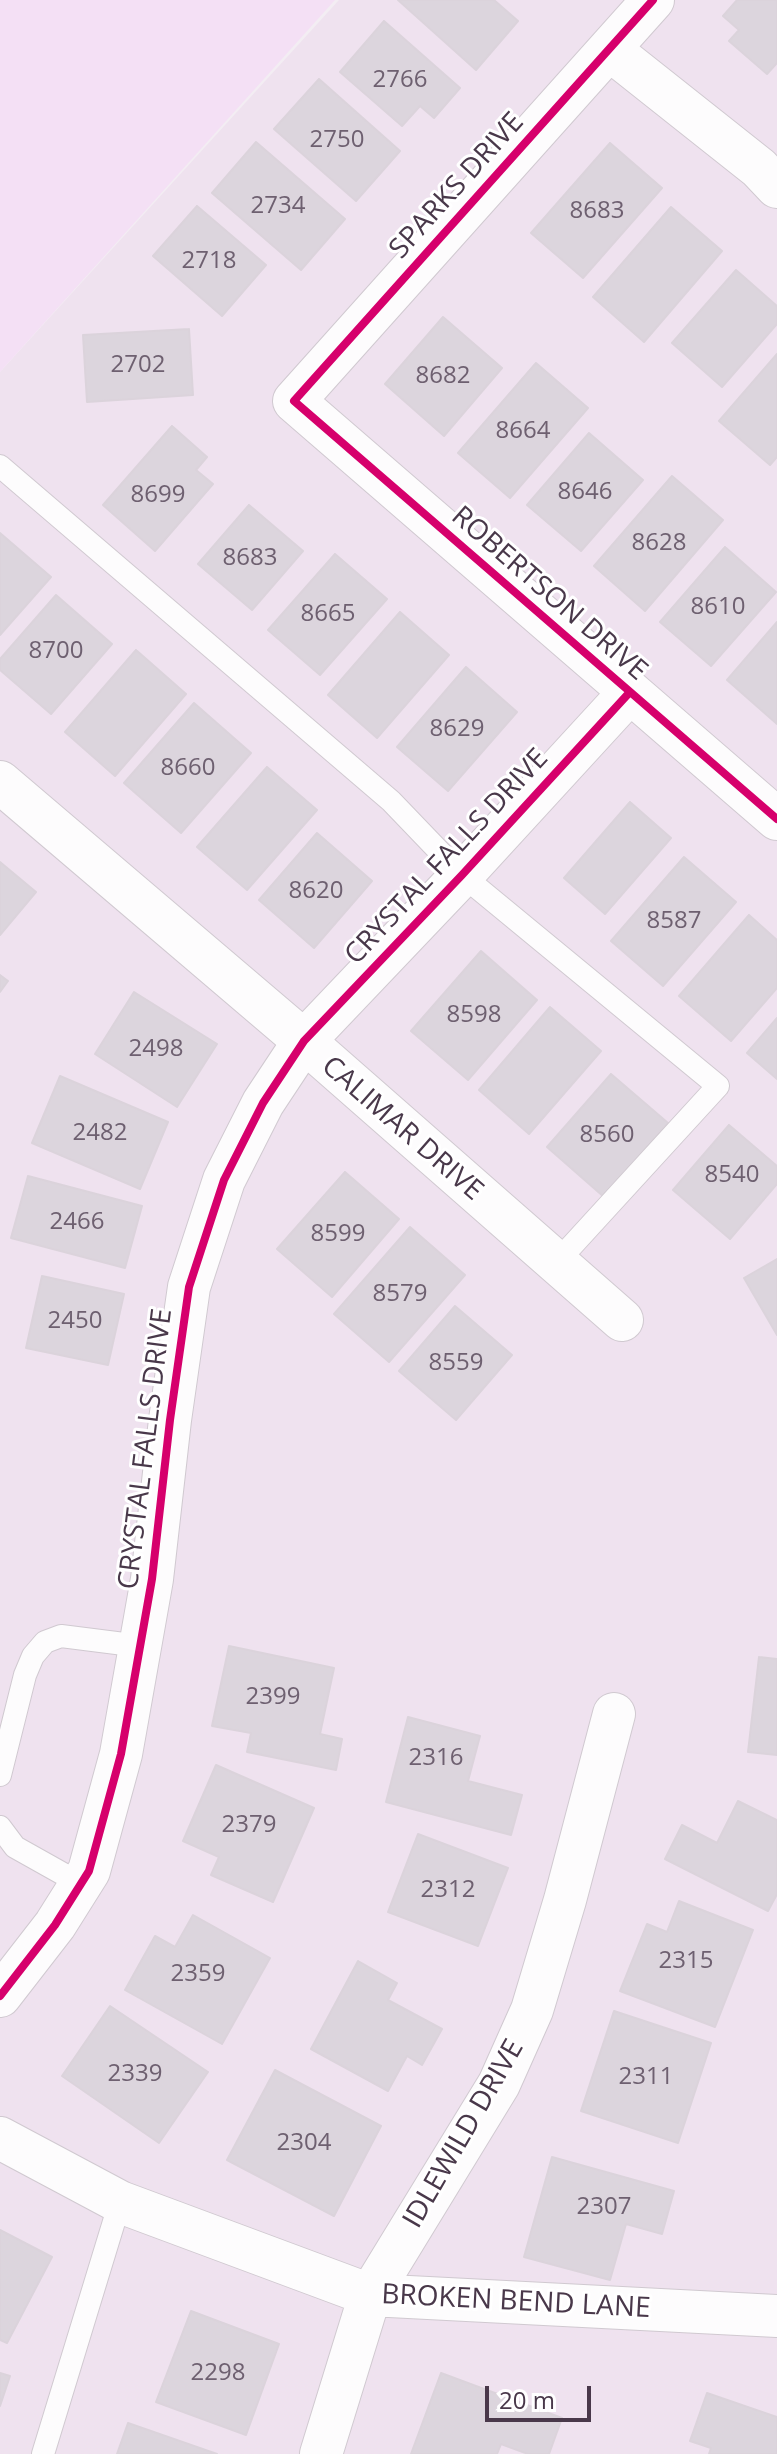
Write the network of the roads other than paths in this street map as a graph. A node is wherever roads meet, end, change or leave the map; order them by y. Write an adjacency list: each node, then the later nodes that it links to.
1 (653, 0): 2 (street, SPARKS DRIVE)
2 (609, 49): 3 (street); 4 (street, SPARKS DRIVE)
3 (777, 187)
4 (294, 401): 6 (street, ROBERTSON DRIVE)
5 (0, 466): 9 (lane)
6 (629, 693): 8 (street, ROBERTSON DRIVE); 9 (street, CRYSTAL FALLS DRIVE)
7 (0, 782): 10 (street, CALIMAR DRIVE)
8 (777, 819)
9 (462, 875): 10 (street, CRYSTAL FALLS DRIVE); 11 (lane)
10 (304, 1041): 11 (street, CALIMAR DRIVE); 13 (street, CRYSTAL FALLS DRIVE)
11 (556, 1263): 12 (street, CALIMAR DRIVE)
12 (622, 1320)
13 (140, 1646): 15 (lane); 17 (street, CRYSTAL FALLS DRIVE)
14 (614, 1714): 21 (street, IDLEWILD DRIVE)
15 (0, 1775)
16 (0, 1827): 17 (lane)
17 (81, 1884): 18 (street, CRYSTAL FALLS DRIVE)
18 (0, 1996)
19 (0, 2138): 20 (street, BROKEN BEND LANE)
20 (120, 2202): 21 (street, BROKEN BEND LANE); 23 (lane)
21 (370, 2295): 22 (street, BROKEN BEND LANE); 24 (street, IDLEWILD DRIVE)
22 (777, 2316)
23 (43, 2454)
24 (321, 2454)

